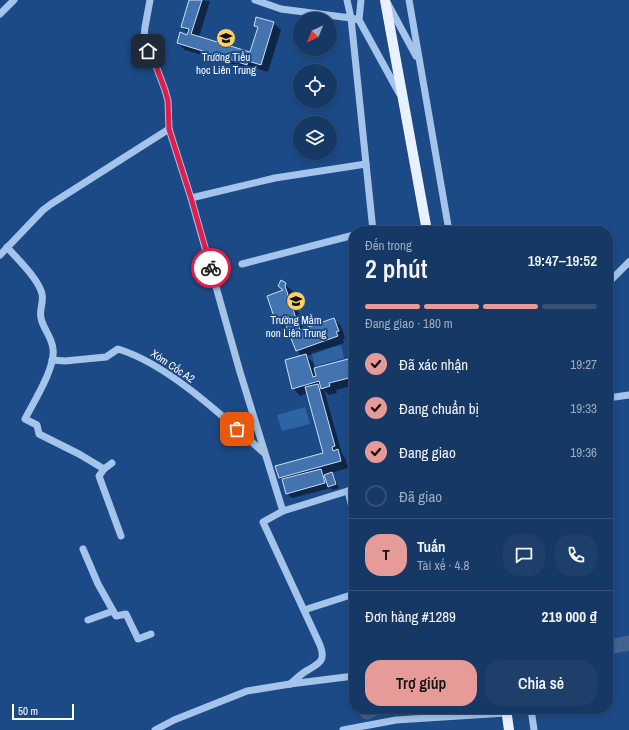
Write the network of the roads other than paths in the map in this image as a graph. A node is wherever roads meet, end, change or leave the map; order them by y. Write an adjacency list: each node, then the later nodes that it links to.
1 (14, 0): 8 (street)
2 (150, 0): 13 (street)
3 (255, 0): 9 (street)
4 (347, 0): 9 (street)
5 (361, 0): 10 (street)
6 (386, 0): 11 (street); 12 (main road)
7 (409, 0): 11 (street)
8 (0, 14)
9 (351, 18): 10 (street); 14 (street)
10 (359, 20): 12 (street)
11 (419, 62): 18 (street)
12 (403, 100): 17 (main road)
13 (169, 129): 15 (street); 20 (street)
14 (366, 164): 15 (street); 16 (street)
15 (191, 198): 28 (street)
16 (371, 226)
17 (426, 226)
18 (448, 226)
19 (349, 236): 23 (street)
20 (7, 248): 21 (street); 25 (street)
21 (0, 255)
22 (629, 262): 24 (street)
23 (242, 264)
24 (613, 278)
25 (52, 360): 28 (street, Xóm Cốc A2); 30 (street)
26 (629, 395): 27 (street)
27 (613, 397)
28 (264, 453): 32 (street)
29 (112, 463): 30 (street)
30 (104, 469): 33 (street)
31 (349, 491): 32 (street)
32 (283, 511): 36 (street)
33 (121, 536)
34 (83, 549): 37 (street)
35 (349, 596): 36 (street)
36 (304, 610): 41 (street)
37 (113, 611): 38 (street); 39 (street)
38 (88, 620)
39 (150, 634)
40 (349, 677): 41 (street)
41 (290, 684): 45 (street)
42 (469, 714): 46 (street)
43 (506, 714): 47 (main road)
44 (532, 714): 48 (street)
45 (155, 730)
46 (343, 730)
47 (509, 730)
48 (534, 730)

